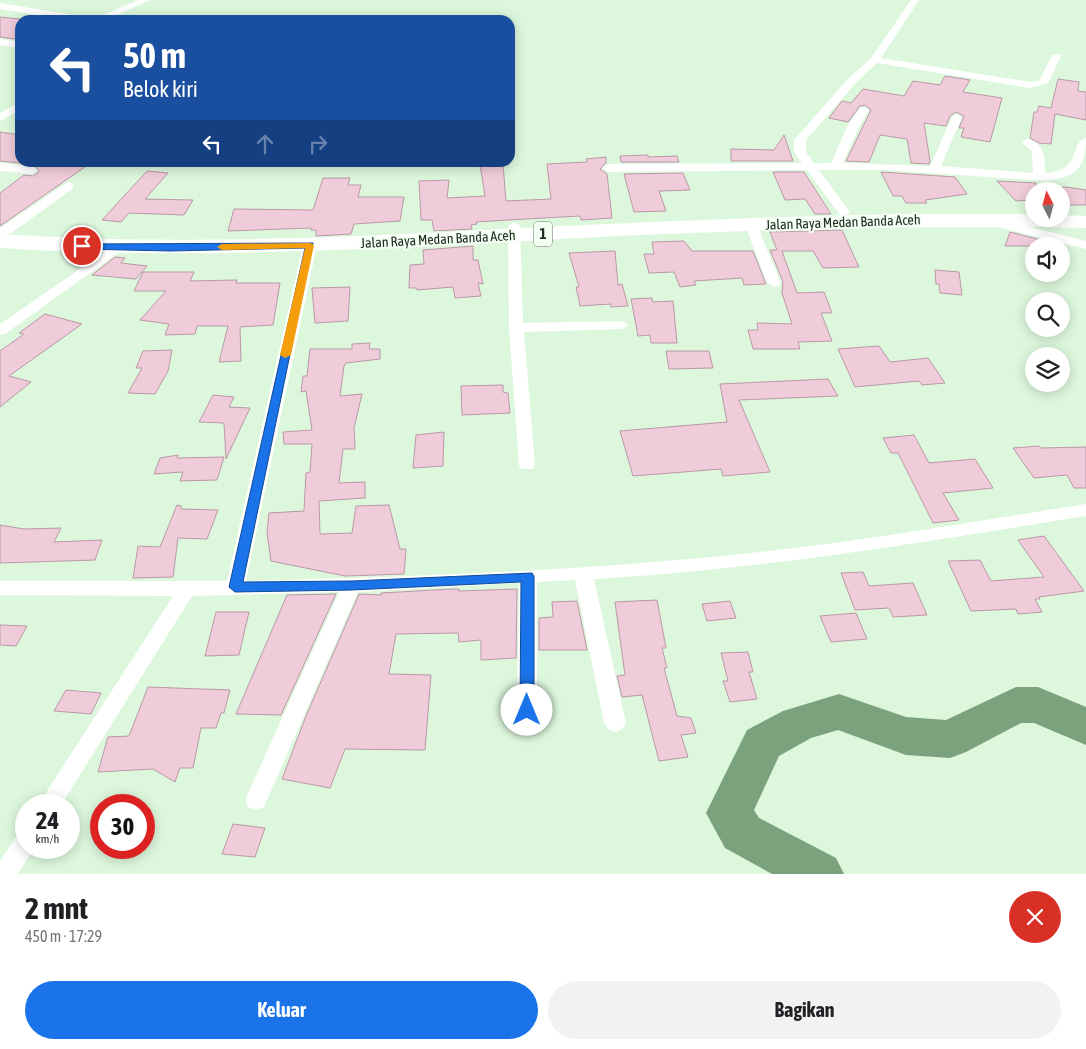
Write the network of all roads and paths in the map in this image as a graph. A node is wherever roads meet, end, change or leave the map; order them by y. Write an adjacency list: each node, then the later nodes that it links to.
1 (34, 0): 5 (street)
2 (146, 0): 7 (street)
3 (916, 0): 11 (street)
4 (0, 6): 5 (street)
5 (12, 8): 6 (street)
6 (55, 15)
7 (109, 15)
8 (0, 42): 9 (street)
9 (15, 44)
10 (1056, 56): 11 (street)
11 (875, 60): 18 (street)
12 (15, 108): 15 (street)
13 (864, 110): 19 (street)
14 (957, 117): 22 (street)
15 (0, 118)
16 (1086, 141): 24 (street)
17 (1027, 142): 24 (street)
18 (810, 165): 19 (street); 21 (street); 27 (street)
19 (836, 165): 22 (street)
20 (0, 167): 23 (street)
21 (608, 168)
22 (934, 169): 24 (street)
23 (32, 170)
24 (1039, 177)
25 (68, 186): 35 (street)
26 (1025, 211): 30 (highway, Jalan Raya Medan Banda Aceh / 1)
27 (844, 212): 30 (highway, Jalan Raya Medan Banda Aceh / 1); 34 (highway, Jalan Raya Medan Banda Aceh / 1)
28 (1070, 212): 29 (highway)
29 (1086, 213)
30 (922, 215): 31 (highway, Jalan Raya Medan Banda Aceh / 1); 33 (highway, Jalan Raya Medan Banda Aceh / 1)
31 (981, 219): 32 (highway, Jalan Raya Medan Banda Aceh / 1); 37 (street)
32 (1086, 222)
33 (751, 225): 34 (highway, Jalan Raya Medan Banda Aceh / 1); 40 (street)
34 (515, 231): 36 (highway, Jalan Raya Medan Banda Aceh / 1); 38 (highway, Jalan Raya Medan Banda Aceh / 1); 42 (street)
35 (2, 234): 36 (highway, Jalan Raya Medan Banda Aceh / 1); 39 (highway, Jalan Raya Medan Banda Aceh / 1)
36 (265, 241): 38 (highway, Jalan Raya Medan Banda Aceh / 1); 39 (highway, Jalan Raya Medan Banda Aceh / 1)
37 (1086, 244)
38 (310, 245): 49 (street)
39 (116, 248): 43 (street)
40 (774, 283)
41 (622, 325): 42 (street)
42 (516, 328): 44 (street)
43 (0, 331)
44 (527, 465)
45 (1086, 510): 46 (street)
46 (583, 573): 47 (street); 53 (street)
47 (528, 576): 48 (street); 52 (street)
48 (352, 586): 49 (street); 55 (street)
49 (235, 587): 51 (street)
50 (0, 588): 51 (street)
51 (187, 589): 54 (street)
52 (527, 710)
53 (615, 723)
54 (56, 794)
55 (256, 800)
56 (15, 858): 57 (street)
57 (5, 874)

